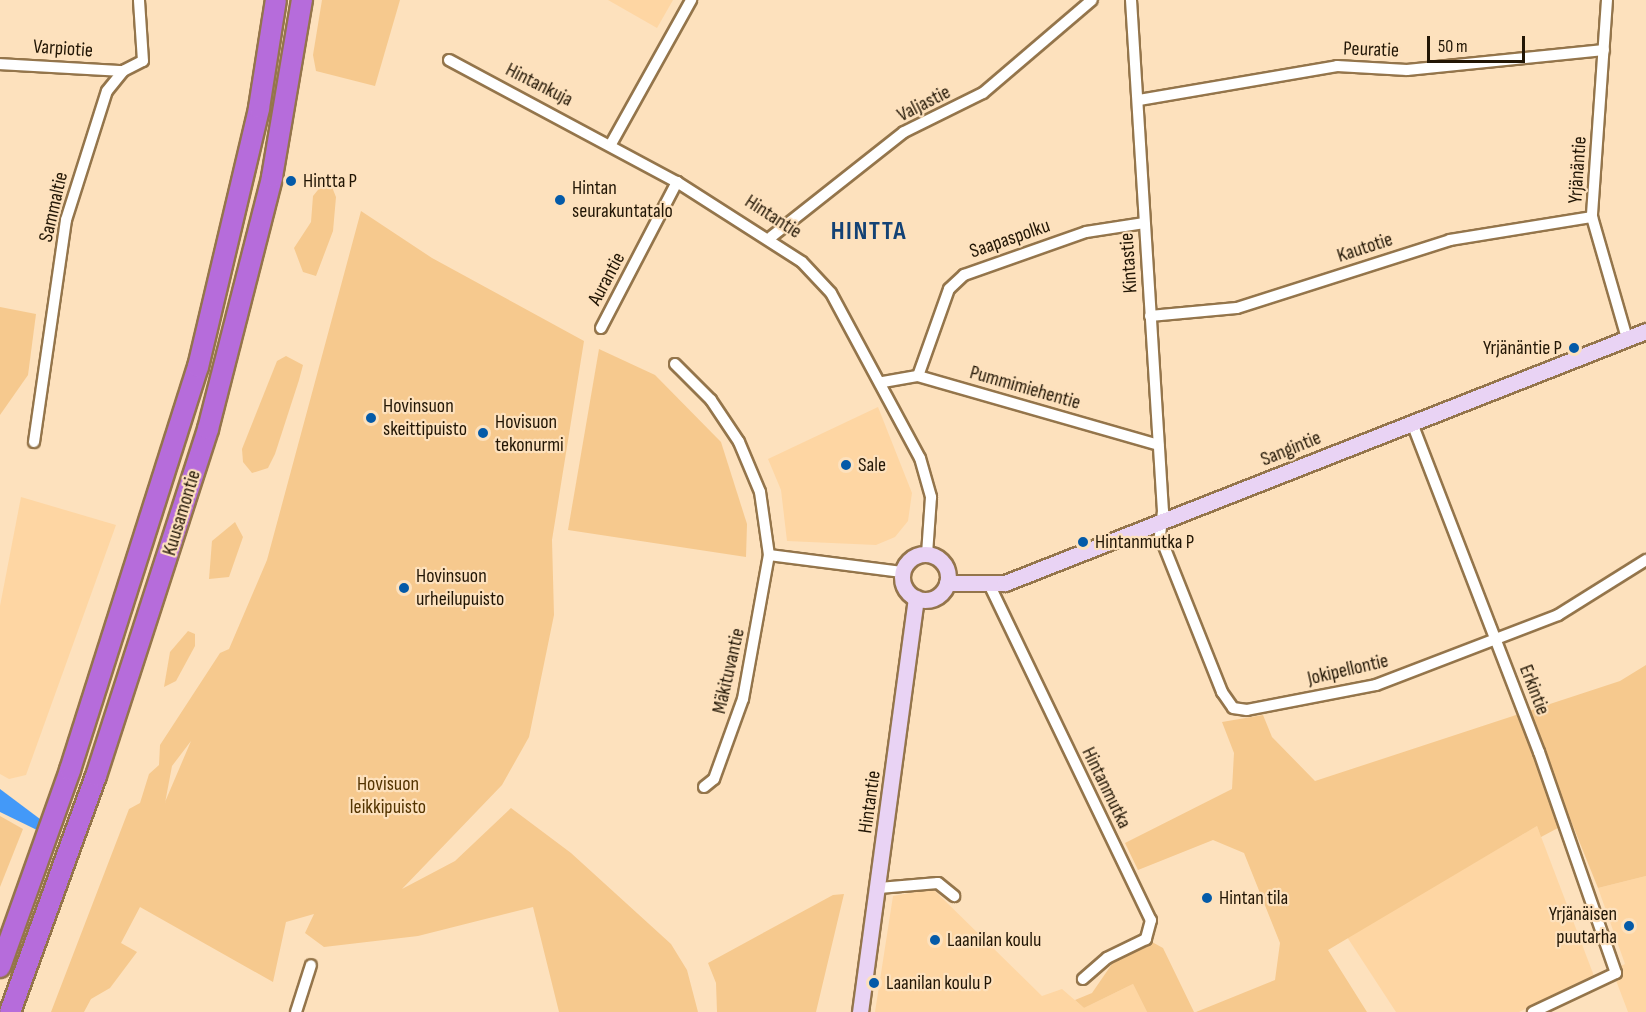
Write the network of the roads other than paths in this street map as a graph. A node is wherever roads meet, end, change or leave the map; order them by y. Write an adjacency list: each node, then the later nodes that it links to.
1 (139, 0): 11 (street, Sammaltie)
2 (276, 0): 41 (highway, Kuusamontie)
3 (302, 0): 43 (highway, Kuusamontie)
4 (691, 0): 13 (street)
5 (1092, 0): 17 (street, Valjastie)
6 (1131, 0): 12 (street, Kintastie)
7 (1607, 0): 8 (street, Yrjänäntie)
8 (1604, 50): 12 (street, Peuratie); 15 (street, Yrjänäntie)
9 (449, 60): 13 (street, Hintankuja)
10 (0, 64): 11 (street, Varpiotie)
11 (123, 71): 26 (street, Sammaltie)
12 (1139, 100): 16 (street, Kintastie)
13 (610, 144): 14 (street, Hintantie)
14 (677, 182): 17 (street, Hintantie); 19 (street, Aurantie)
15 (1593, 217): 18 (street, Kautotie); 21 (street, Yrjänäntie)
16 (1144, 223): 18 (street, Kintastie); 23 (street, Saapaspolku)
17 (771, 237): 24 (street, Hintantie)
18 (1150, 316): 27 (street, Kintastie)
19 (601, 328)
20 (1646, 331): 21 (street, Sangintie)
21 (1627, 338): 25 (street, Sangintie)
22 (675, 364): 30 (street, Mäkituvantie)
23 (918, 376): 24 (street, Pummimiehentie); 27 (street, Pummimiehentie)
24 (883, 382): 29 (street, Hintantie)
25 (1412, 423): 28 (street, Sangintie); 36 (street, Erkintie)
26 (34, 442)
27 (1158, 446): 28 (street, Kintastie)
28 (1162, 523): 34 (street, Sangintie); 36 (street, Jokipellontie)
29 (927, 554): 32 (street); 33 (street)
30 (769, 555): 32 (street); 37 (street, Mäkituvantie)
31 (1646, 560): 36 (street, Jokipellontie)
32 (902, 572): 35 (street)
33 (947, 583): 34 (street, Sangintie); 35 (street)
34 (990, 585): 42 (street, Hintanmutka)
35 (916, 598): 38 (street, Hintantie)
36 (1496, 641): 46 (street, Erkintie)
37 (704, 787)
38 (879, 888): 39 (street); 45 (street, Hintantie)
39 (954, 896)
40 (311, 965): 44 (street)
41 (0, 967)
42 (1083, 979)
43 (10, 1012)
44 (297, 1012)
45 (860, 1012)
46 (1533, 1012)

